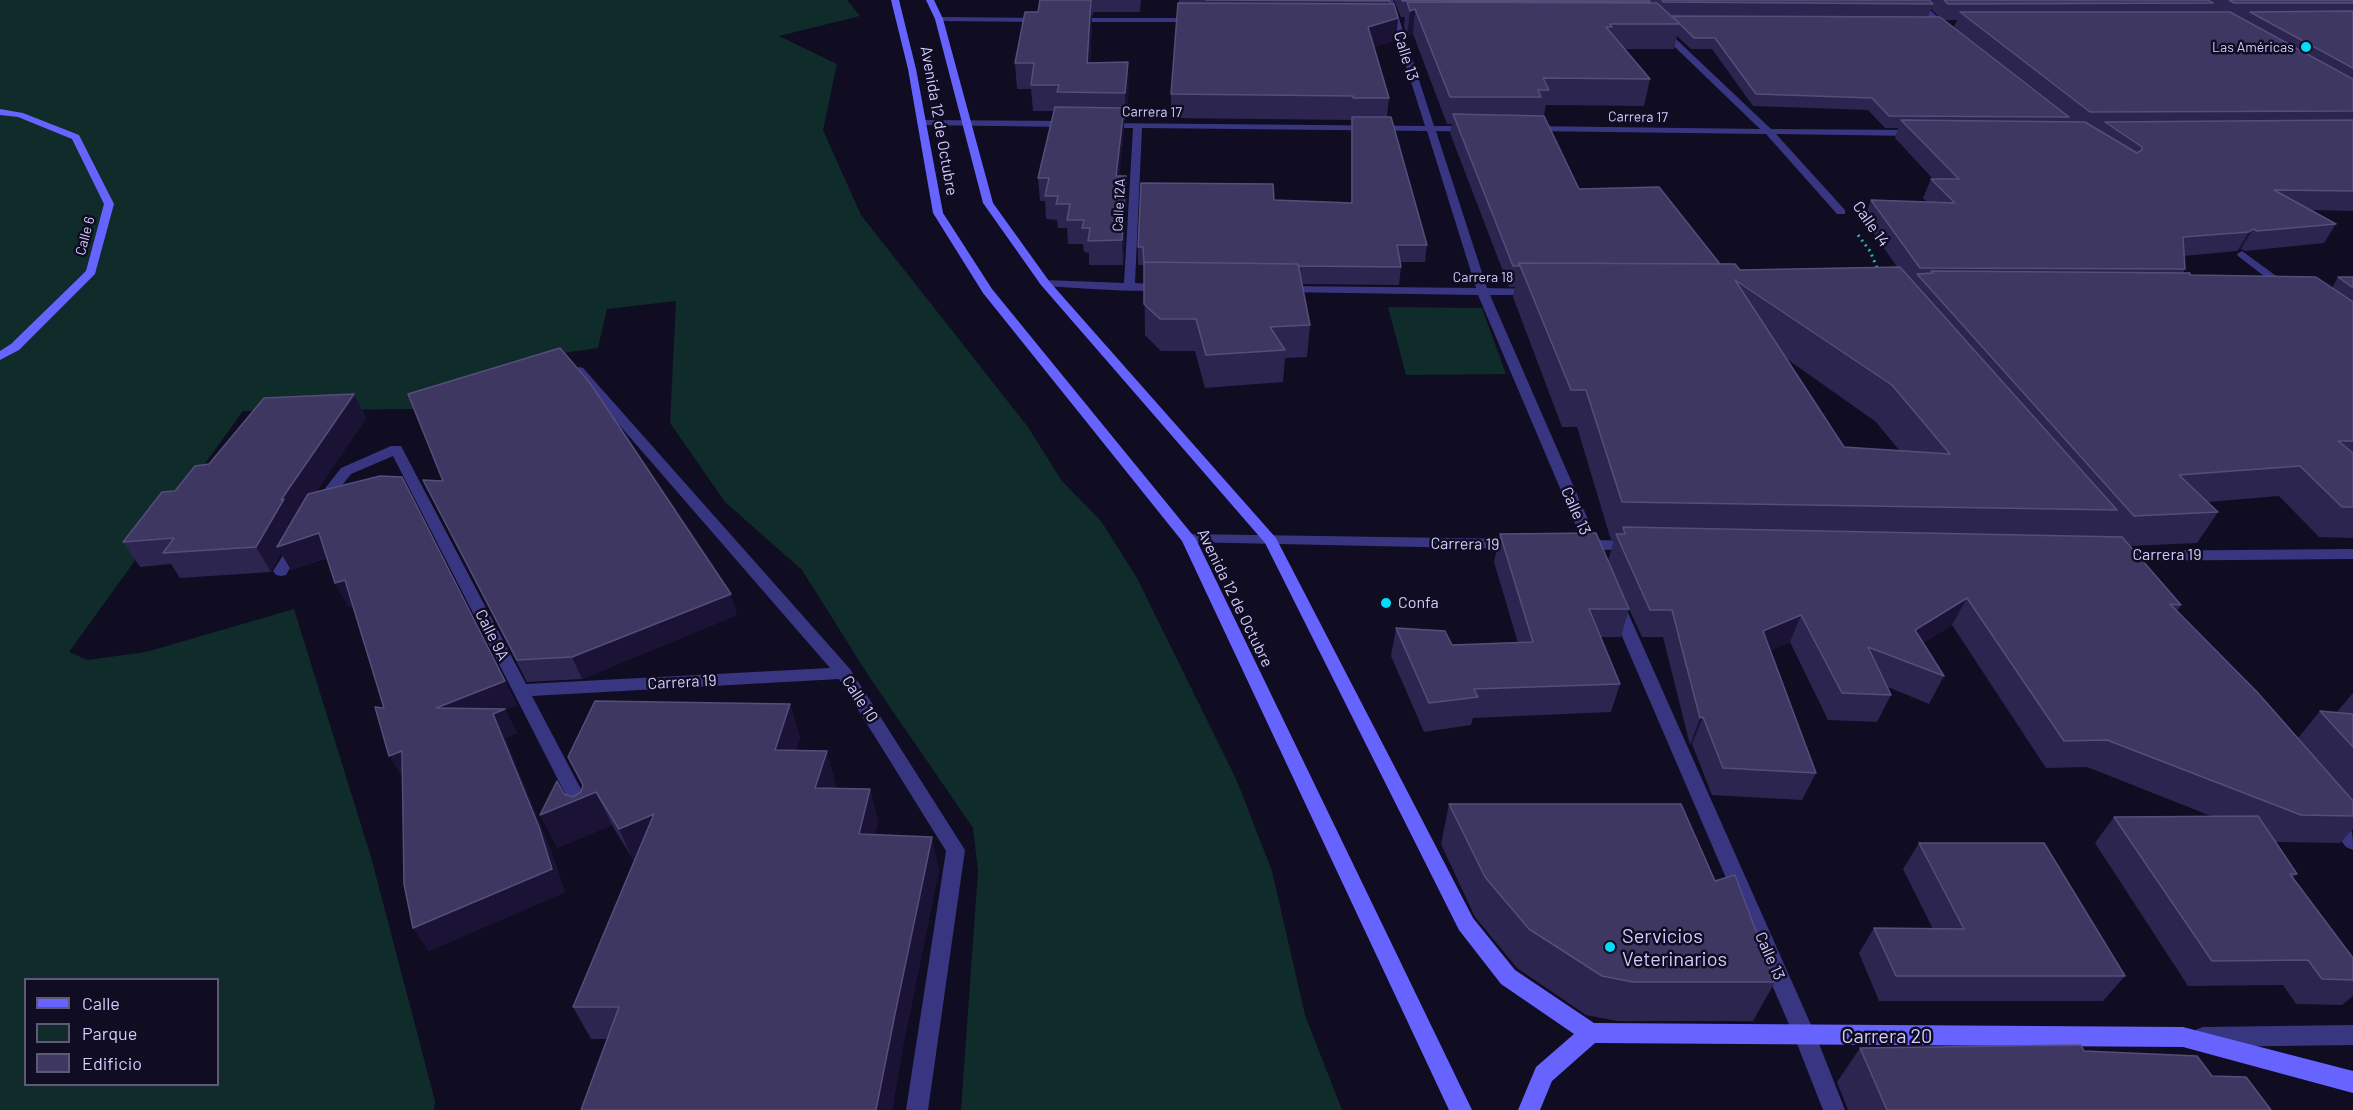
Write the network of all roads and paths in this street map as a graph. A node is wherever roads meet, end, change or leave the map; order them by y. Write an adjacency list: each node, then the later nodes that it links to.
1 (895, 0): 21 (main road, Avenida 12 de Octubre)
2 (930, 0): 6 (main road, Avenida 12 de Octubre)
3 (1389, 0): 11 (street, Calle 13)
4 (1644, 0): 14 (street, Calle 14)
5 (1915, 0): 17 (street)
6 (939, 20): 7 (street); 22 (main road, Avenida 12 de Octubre)
7 (1056, 20)
8 (1067, 20): 9 (street)
9 (1208, 20)
10 (1384, 21): 11 (street)
11 (1395, 21): 12 (street); 26 (street, Calle 13)
12 (1407, 21)
13 (1643, 23): 14 (street)
14 (1655, 23): 15 (street); 29 (street, Calle 14)
15 (1667, 23)
16 (1928, 24): 17 (street)
17 (1939, 24): 18 (street); 19 (street)
18 (1951, 24)
19 (1958, 39)
20 (0, 112): 41 (main road, Calle 6)
21 (922, 123): 22 (street); 43 (main road, Avenida 12 de Octubre)
22 (966, 123): 23 (street); 34 (main road, Avenida 12 de Octubre)
23 (1080, 125)
24 (1092, 125): 25 (street, Carrera 17)
25 (1138, 125): 26 (street, Carrera 17); 35 (street, Calle 12A)
26 (1429, 128): 27 (street, Carrera 17); 38 (street, Calle 13)
27 (1476, 129)
28 (1523, 129): 29 (street, Carrera 17)
29 (1768, 132): 30 (street, Carrera 17); 31 (street, Calle 14)
30 (1924, 133)
31 (1841, 212): 33 (path, Calle 14)
32 (2242, 254): 40 (street)
33 (1879, 272)
34 (1045, 283): 35 (street); 44 (main road, Avenida 12 de Octubre)
35 (1129, 287): 36 (street)
36 (1177, 288)
37 (1271, 289): 38 (street, Carrera 18)
38 (1483, 292): 39 (street, Carrera 18); 47 (street, Calle 13)
39 (1543, 292)
40 (2272, 295)
41 (0, 356)
42 (573, 364): 54 (street, Calle 10)
43 (1189, 539): 44 (street, Carrera 19); 65 (main road, Avenida 12 de Octubre)
44 (1271, 541): 45 (street, Carrera 19); 59 (main road, Avenida 12 de Octubre)
45 (1532, 544)
46 (1568, 545): 47 (street)
47 (1591, 545): 48 (street); 50 (street, Calle 13)
48 (1650, 547)
49 (2353, 554): 52 (street, Carrera 19)
50 (1601, 567)
51 (281, 571): 55 (street, Calle 9A)
52 (2126, 574)
53 (1610, 589): 61 (street, Calle 13)
54 (844, 673): 55 (street, Carrera 19); 64 (street, Calle 10)
55 (520, 690): 57 (street, Calle 9A)
56 (2323, 806): 58 (street)
57 (588, 820)
58 (2353, 842)
59 (1591, 1033): 61 (main road, Carrera 20); 66 (main road)
60 (2353, 1035): 62 (street, Carrera 20)
61 (1805, 1036): 62 (main road, Carrera 20); 67 (street, Calle 13)
62 (2183, 1038): 63 (main road, Carrera 20)
63 (2353, 1082)
64 (917, 1110)
65 (1461, 1110)
66 (1529, 1110)
67 (1834, 1110)

